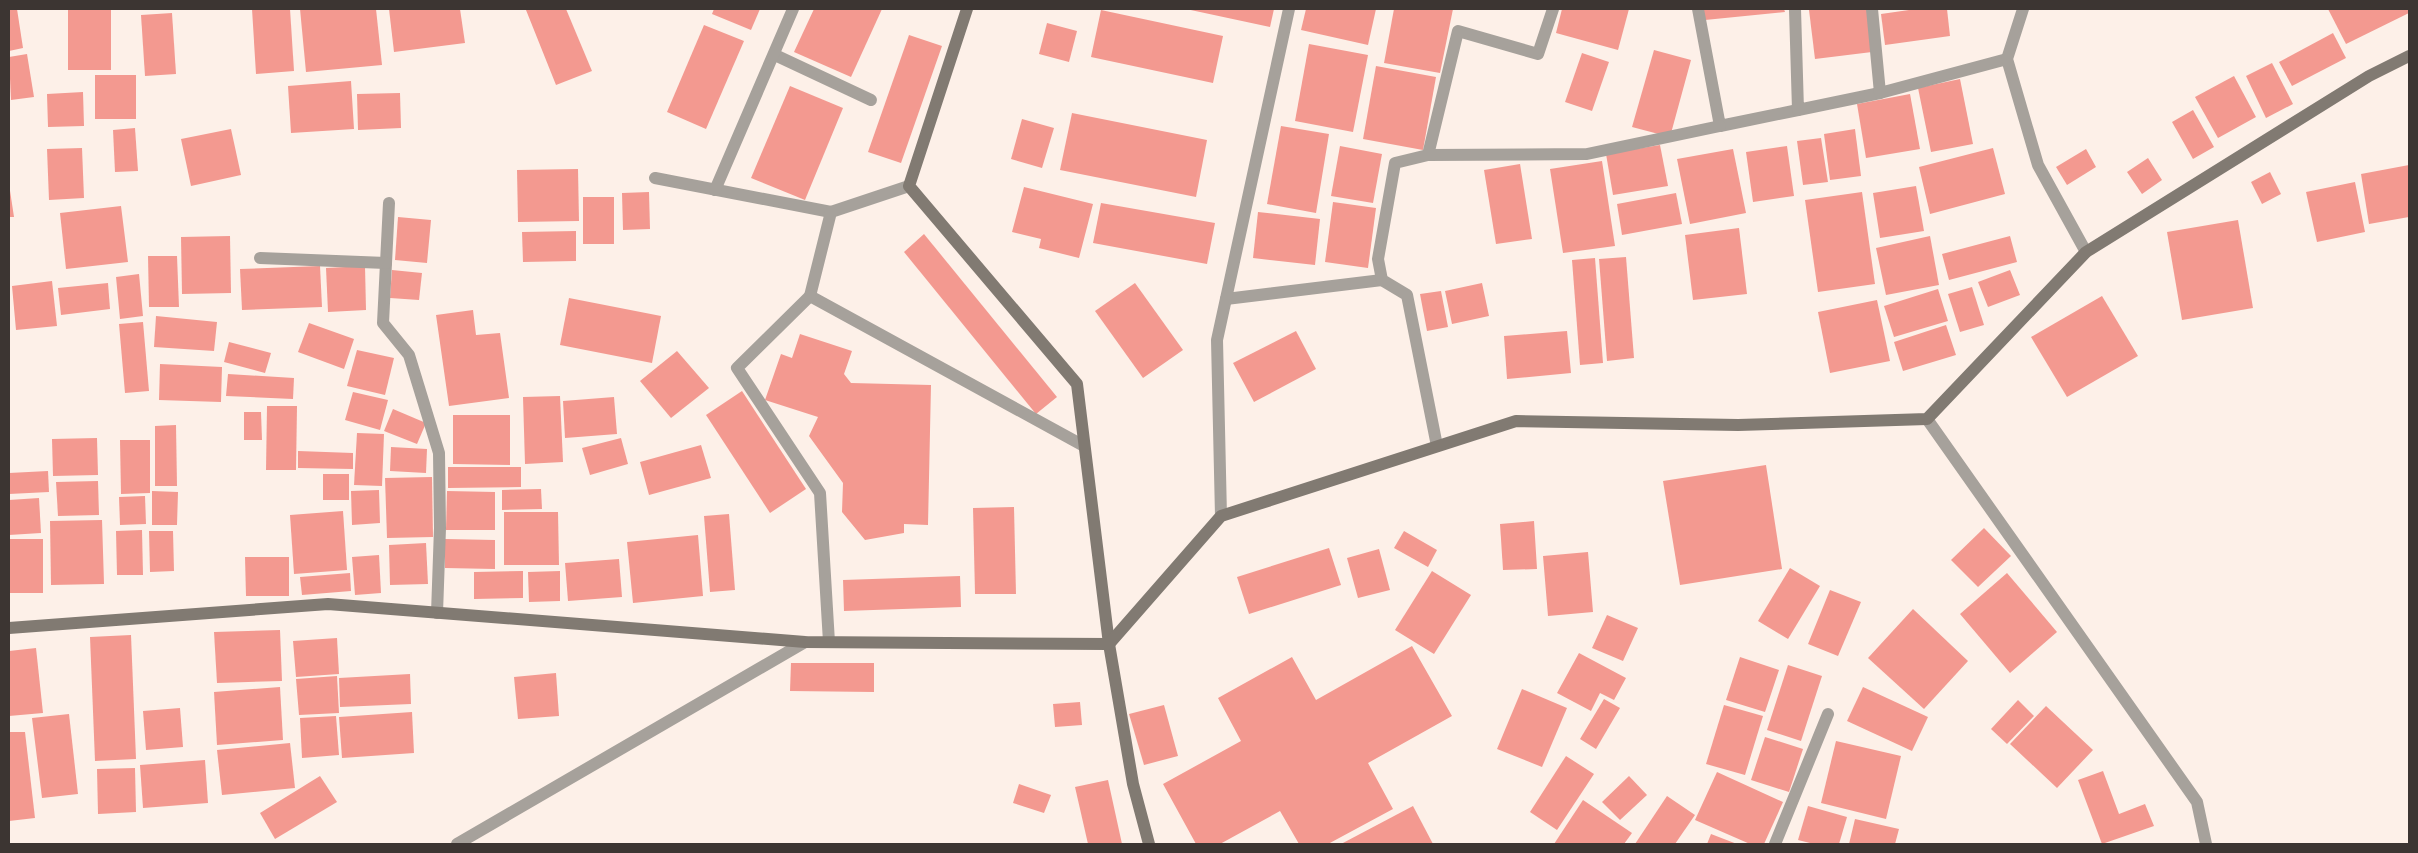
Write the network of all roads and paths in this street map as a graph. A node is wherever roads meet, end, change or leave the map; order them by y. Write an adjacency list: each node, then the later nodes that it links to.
1 (793, 9): 9 (street)
2 (966, 9): 18 (street)
3 (1289, 9): 27 (street)
4 (1553, 9): 16 (street)
5 (1698, 9): 15 (street)
6 (1795, 9): 14 (street)
7 (1872, 9): 12 (street)
8 (2023, 9): 11 (street)
9 (775, 54): 13 (street); 19 (street)
10 (2409, 56): 22 (street)
11 (2007, 59): 12 (street); 22 (street)
12 (1880, 93): 14 (street)
13 (871, 100)
14 (1798, 110): 15 (street)
15 (1720, 126): 16 (street)
16 (1428, 154): 25 (street)
17 (655, 178): 19 (street)
18 (909, 186): 21 (street); 29 (street)
19 (715, 190): 21 (street)
20 (389, 203): 24 (street)
21 (831, 212): 26 (street)
22 (2086, 252): 28 (street)
23 (260, 258): 24 (street)
24 (386, 263): 32 (street)
25 (1382, 280): 27 (street); 30 (street)
26 (810, 296): 29 (street); 35 (street)
27 (1226, 299): 31 (street)
28 (1927, 419): 30 (street); 41 (street)
29 (1084, 446): 36 (street)
30 (1437, 446): 31 (street)
31 (1221, 516): 36 (street)
32 (437, 613): 33 (street); 34 (street)
33 (9, 628)
34 (805, 642): 35 (street); 38 (street)
35 (829, 642): 36 (street)
36 (1109, 644): 39 (street)
37 (1828, 714): 40 (street)
38 (457, 844)
39 (1149, 844)
40 (1775, 844)
41 (2206, 844)

